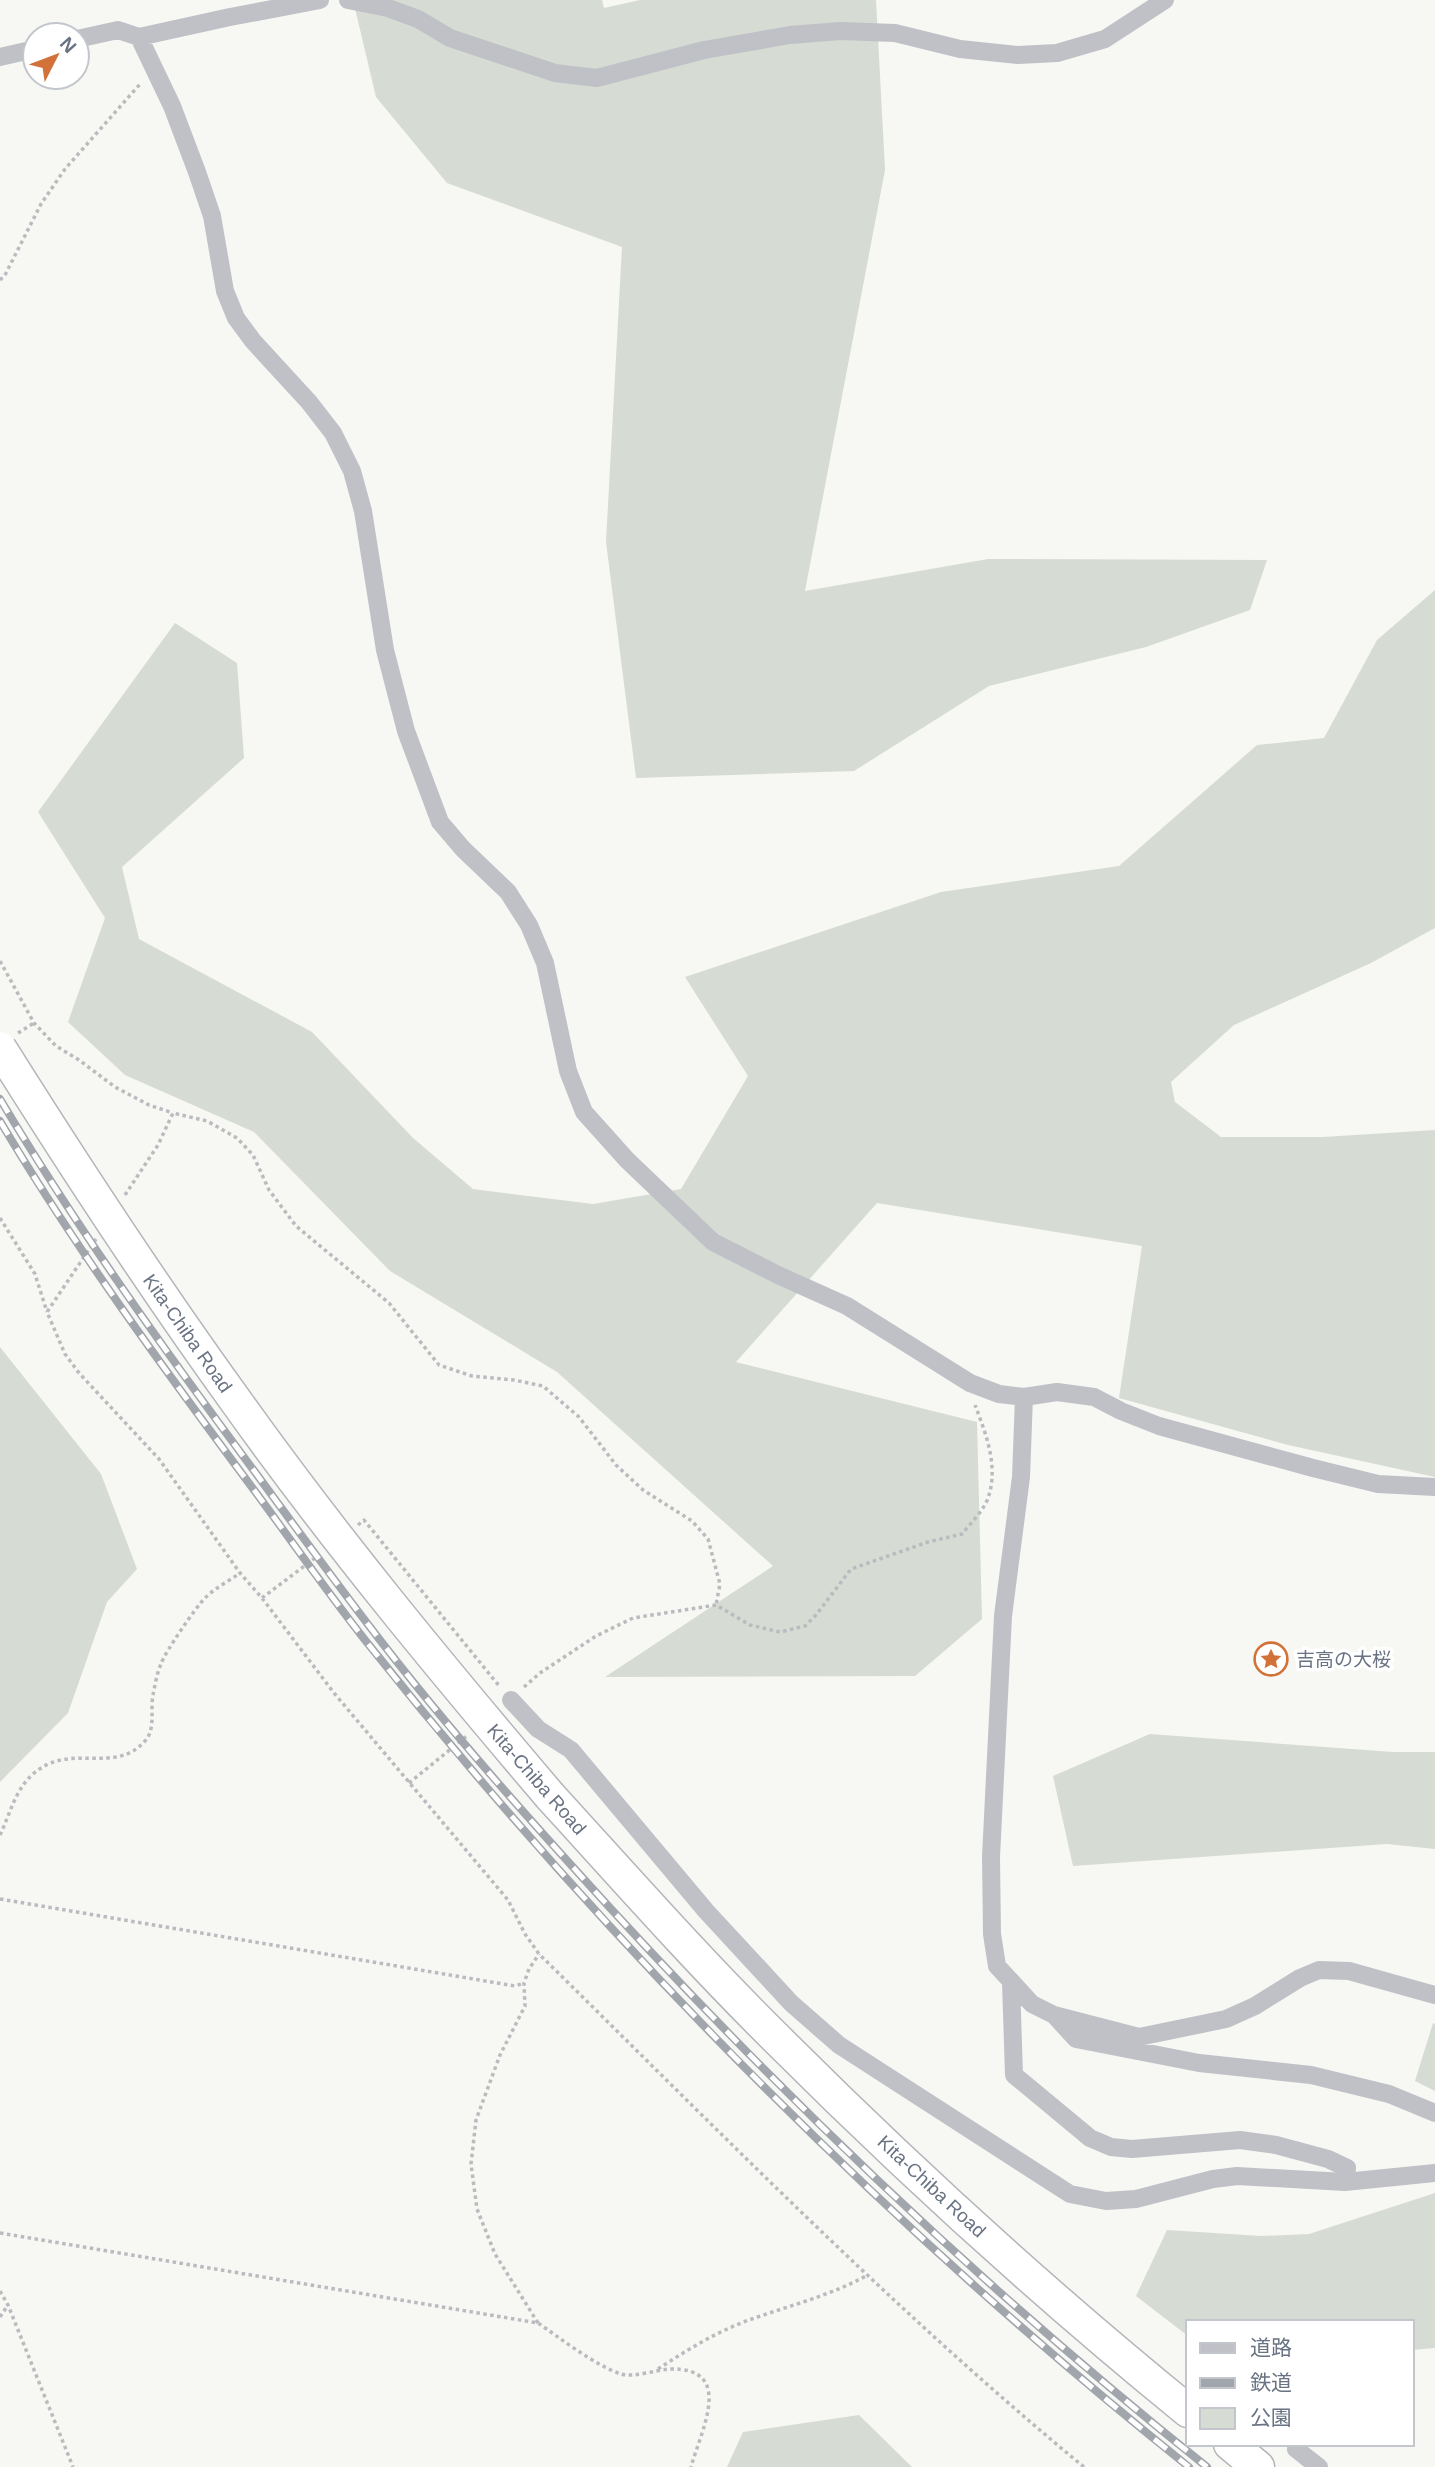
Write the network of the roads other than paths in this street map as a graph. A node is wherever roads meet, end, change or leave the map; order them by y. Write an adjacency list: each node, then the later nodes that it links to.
1 (320, 0): 5 (street)
2 (348, 0): 3 (street)
3 (1165, 0)
4 (91, 36): 5 (street)
5 (139, 37): 9 (street)
6 (21, 52): 7 (street)
7 (0, 57)
8 (0, 1048): 18 (highway, Kita-Chiba Road, bridge)
9 (1024, 1397): 10 (street); 12 (street)
10 (1435, 1487)
11 (510, 1700): 17 (street)
12 (1011, 1983): 14 (street); 17 (street)
13 (1435, 1995): 14 (street)
14 (1054, 2015): 15 (street)
15 (1435, 2113)
16 (1435, 2173): 17 (street)
17 (1345, 2182)
18 (1186, 2409)
19 (1232, 2446): 21 (highway)
20 (1297, 2446): 22 (street)
21 (1258, 2467)
22 (1319, 2467)

